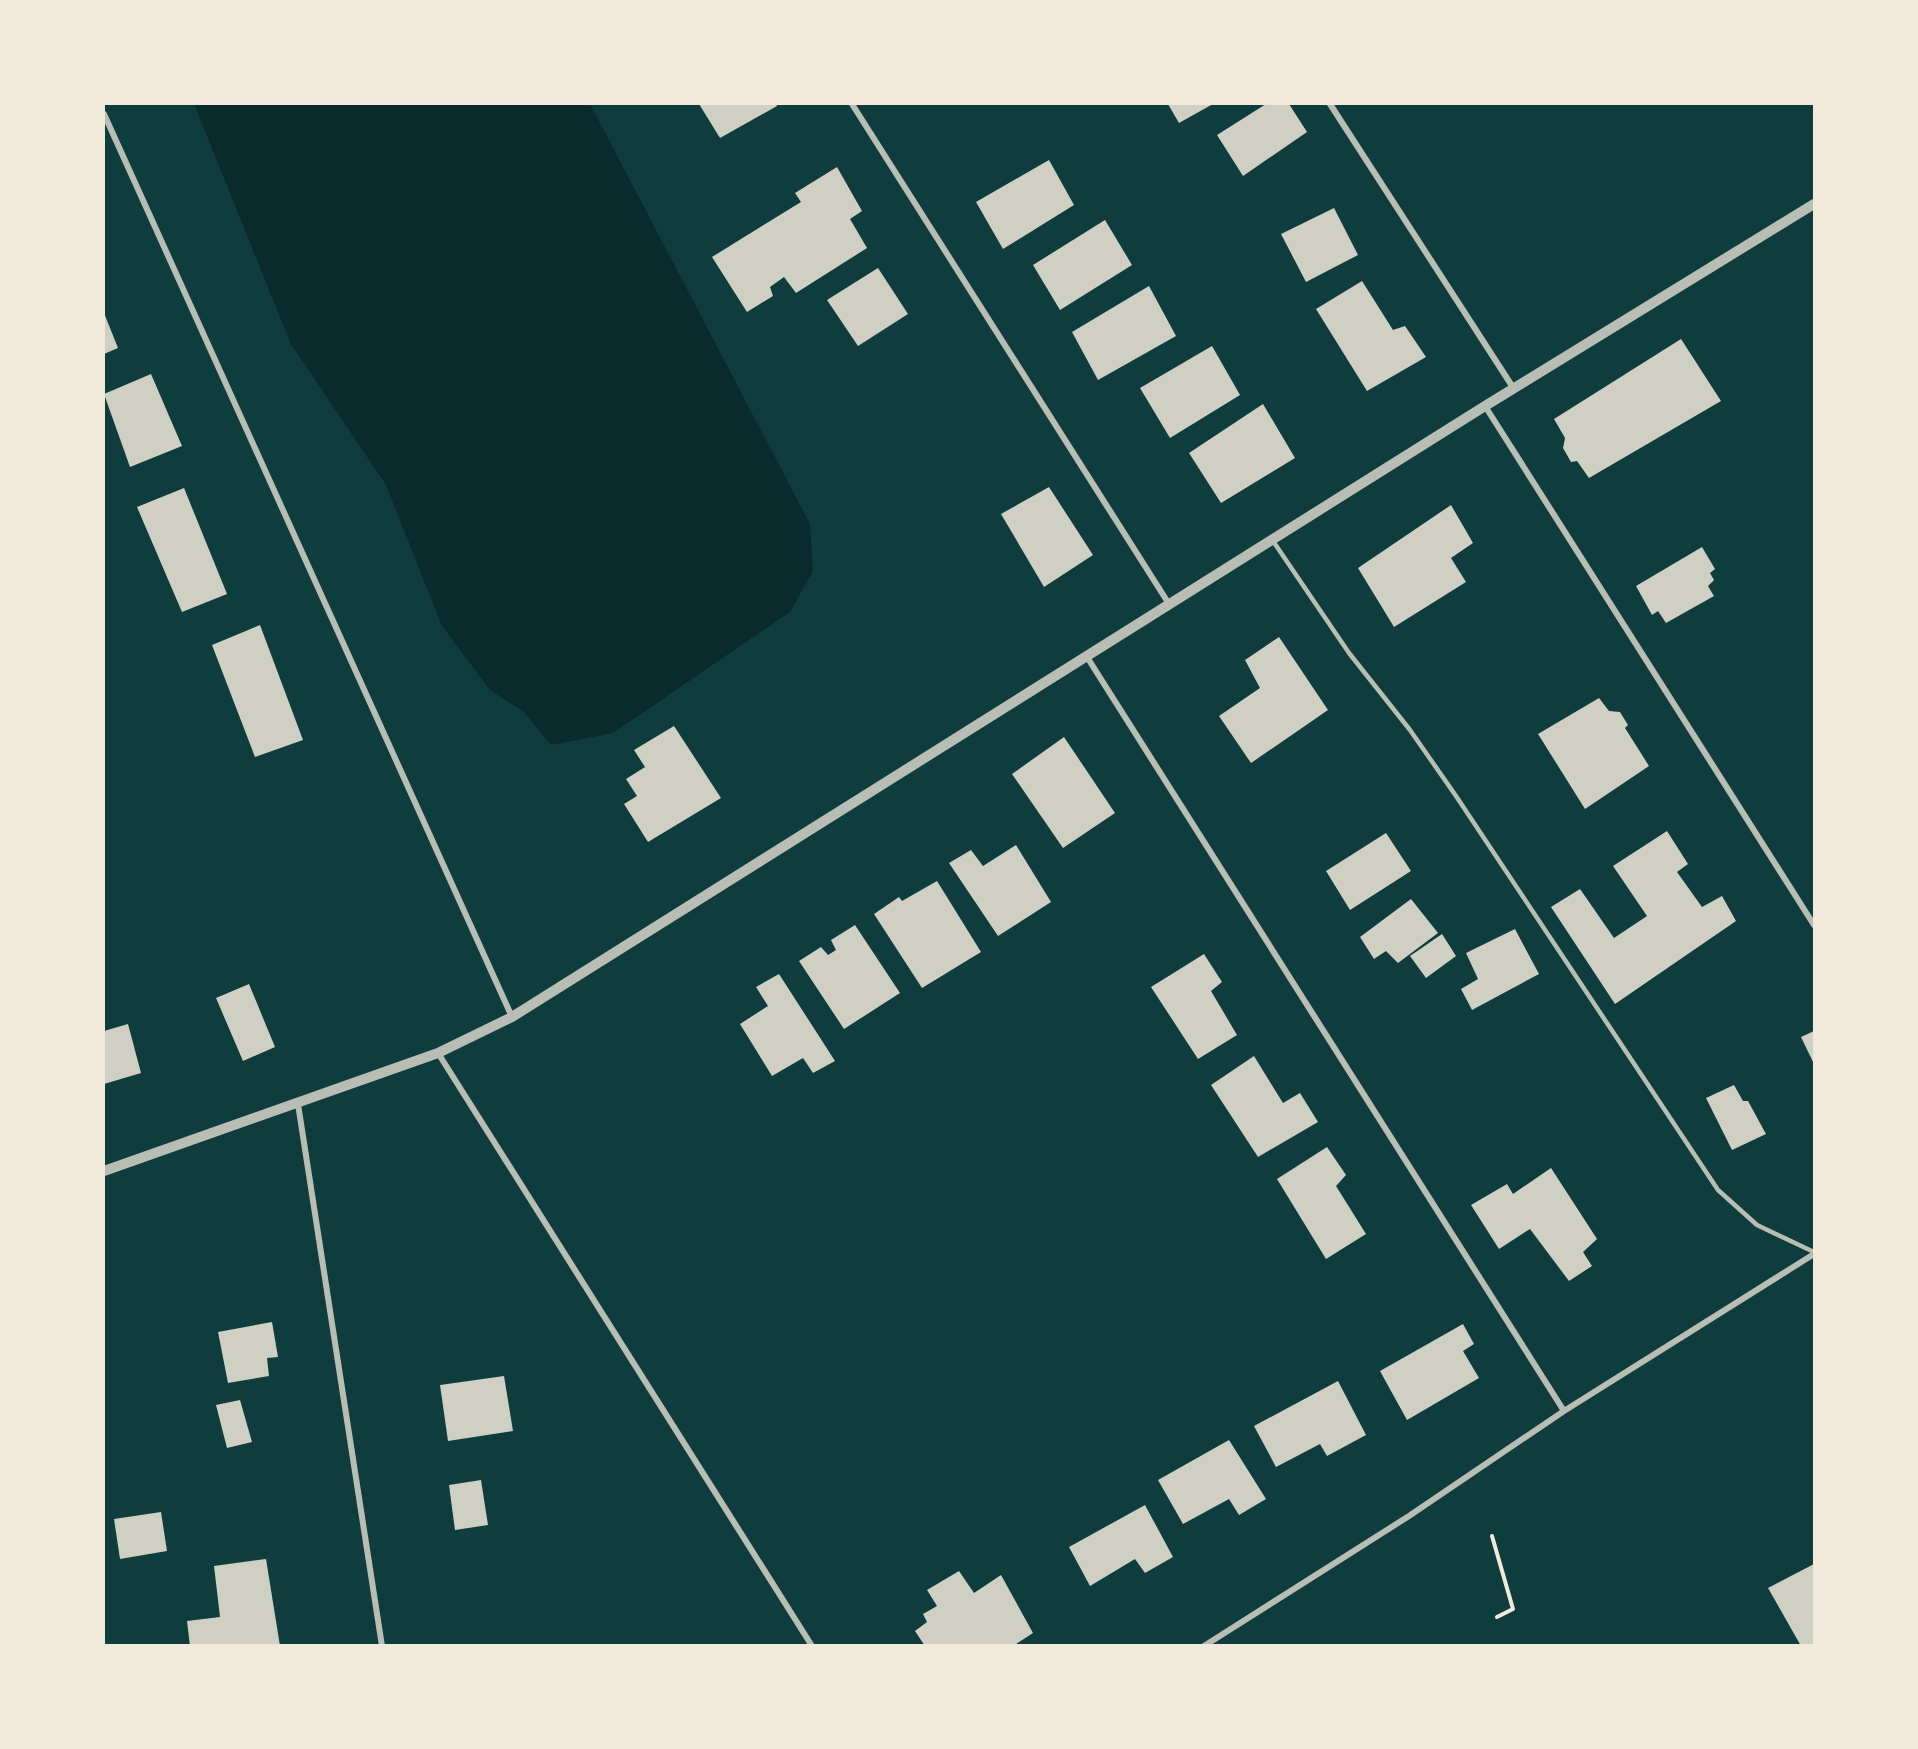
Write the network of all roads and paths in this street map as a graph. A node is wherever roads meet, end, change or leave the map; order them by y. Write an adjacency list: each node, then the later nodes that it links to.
1 (852, 104): 8 (street)
2 (1330, 104): 5 (street)
3 (104, 114): 11 (street)
4 (1815, 204): 5 (street)
5 (1514, 389): 6 (street)
6 (1485, 406): 7 (street); 10 (street)
7 (1272, 540): 8 (street); 15 (lane)
8 (1169, 604): 9 (street)
9 (1087, 657): 11 (street); 16 (street)
10 (1815, 925)
11 (512, 1017): 12 (street)
12 (438, 1053): 13 (street); 20 (street)
13 (298, 1104): 14 (street); 19 (street)
14 (104, 1171)
15 (1815, 1253): 16 (street)
16 (1564, 1411): 21 (street)
17 (1492, 1536): 18 (path)
18 (1497, 1617)
19 (382, 1646)
20 (812, 1646)
21 (1204, 1646)

